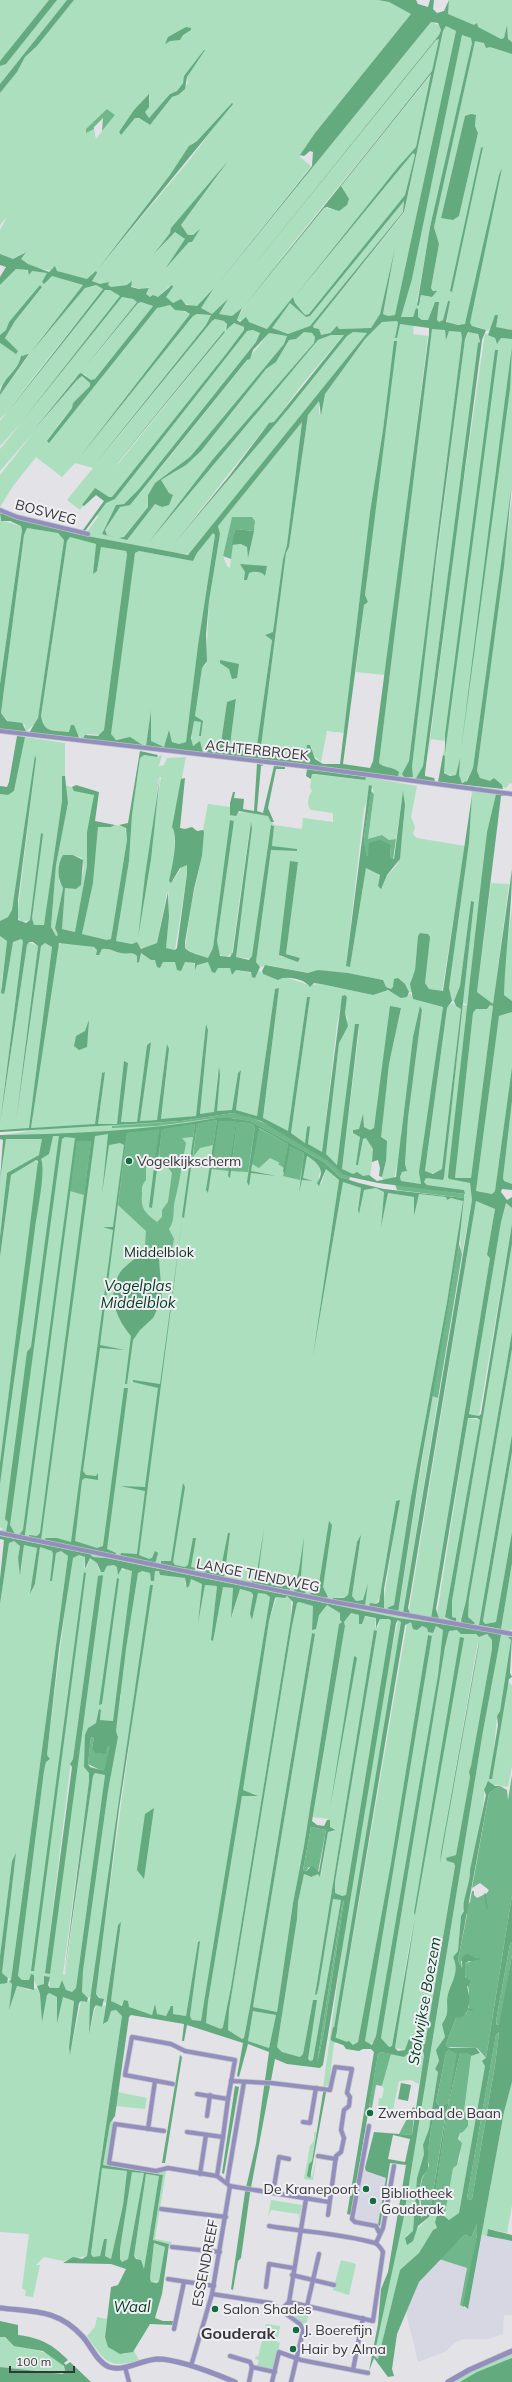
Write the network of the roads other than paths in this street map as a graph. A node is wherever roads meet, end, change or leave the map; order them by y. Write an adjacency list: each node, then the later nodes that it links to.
1 (0, 510): 2 (street, BOSWEG)
2 (88, 534)
3 (0, 732): 4 (street, ACHTERBROEK)
4 (512, 794)
5 (0, 1533): 6 (street, LANGE TIENDWEG)
6 (512, 1634)
7 (231, 2081): 8 (street); 9 (street); 14 (street)
8 (155, 2082): 10 (street); 18 (street)
9 (244, 2082): 11 (street); 29 (street, ESSENDREEF)
10 (173, 2084)
11 (316, 2088): 16 (street); 24 (street)
12 (197, 2094): 13 (street)
13 (210, 2095): 14 (street); 15 (street)
14 (228, 2099): 22 (street)
15 (207, 2116)
16 (303, 2122)
17 (369, 2126): 38 (street)
18 (148, 2129): 19 (street); 27 (street)
19 (164, 2131)
20 (187, 2132): 21 (street)
21 (206, 2134): 22 (street); 27 (street)
22 (223, 2137): 28 (street)
23 (318, 2156): 24 (street)
24 (336, 2158): 32 (street)
25 (289, 2159): 30 (street)
26 (394, 2166): 38 (street)
27 (200, 2174): 28 (street)
28 (217, 2176): 29 (street)
29 (229, 2185): 30 (street); 35 (street, ESSENDREEF)
30 (273, 2194): 31 (street)
31 (306, 2199): 32 (street); 37 (street)
32 (328, 2202): 34 (street)
33 (161, 2209): 35 (street)
34 (328, 2215)
35 (226, 2217): 41 (street, ESSENDREEF)
36 (269, 2226): 37 (street)
37 (301, 2230): 39 (street); 43 (street)
38 (380, 2232): 39 (street)
39 (376, 2243): 56 (street)
40 (172, 2247): 41 (street)
41 (220, 2252): 49 (street, ESSENDREEF)
42 (319, 2254): 46 (street)
43 (293, 2268): 44 (street); 50 (street)
44 (292, 2274): 46 (street); 52 (street)
45 (168, 2279): 47 (street)
46 (313, 2280): 48 (street); 53 (street)
47 (184, 2282): 49 (street); 57 (street)
48 (334, 2285)
49 (214, 2286): 51 (street, ESSENDREEF)
50 (266, 2287)
51 (212, 2294): 55 (street); 61 (street, ESSENDREEF)
52 (289, 2302): 53 (street); 55 (street)
53 (307, 2306): 56 (street)
54 (0, 2308): 62 (street)
55 (281, 2310): 60 (street)
56 (363, 2318): 64 (street)
57 (175, 2325)
58 (512, 2351): 72 (street)
59 (230, 2356): 63 (street)
60 (296, 2359): 64 (street); 65 (street); 71 (street)
61 (191, 2366): 62 (street); 68 (street)
62 (124, 2367): 67 (street)
63 (252, 2367): 65 (street); 69 (street)
64 (353, 2370): 66 (street)
65 (275, 2372): 70 (street)
66 (368, 2373)
67 (129, 2382)
68 (235, 2382)
69 (248, 2382)
70 (272, 2382)
71 (291, 2382)
72 (448, 2382)

